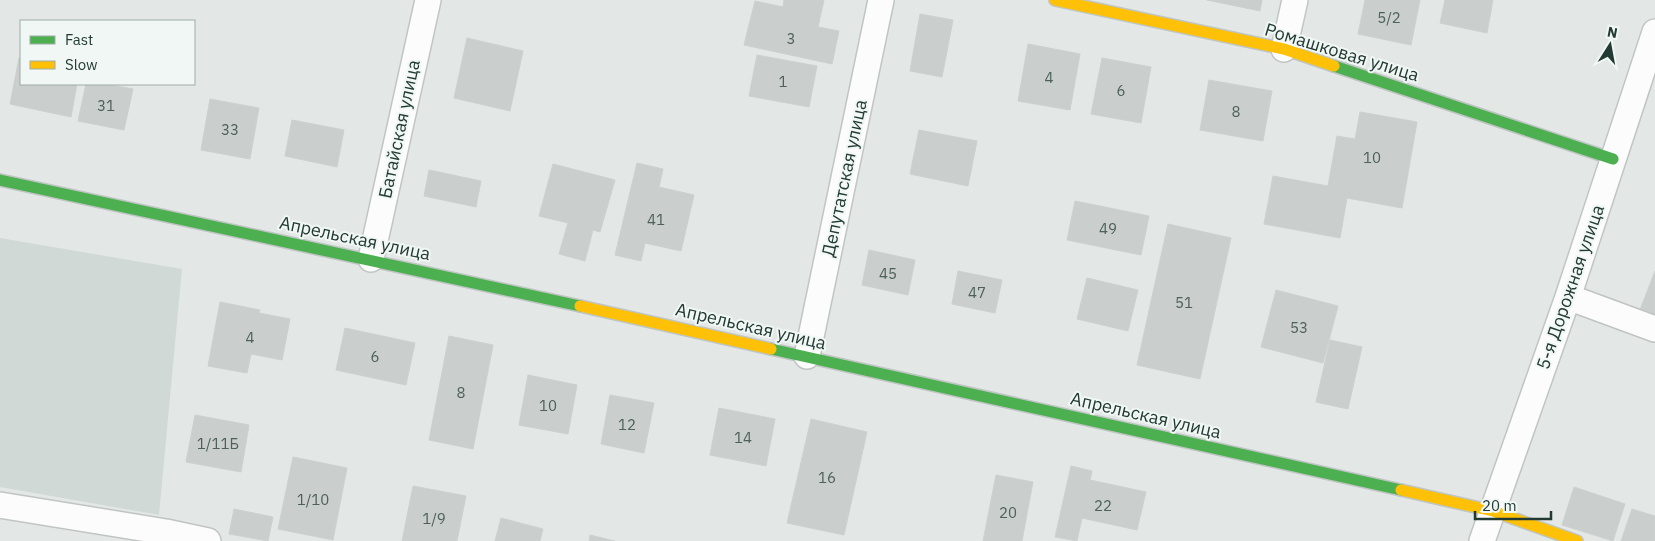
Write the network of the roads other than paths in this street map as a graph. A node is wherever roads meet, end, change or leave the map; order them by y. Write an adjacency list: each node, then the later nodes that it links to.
1 (428, 0): 10 (street, Батайская улица)
2 (881, 0): 13 (street, Депутатская улица)
3 (1055, 0): 6 (street, Ромашковая улица)
4 (1295, 0): 6 (street)
5 (1655, 32): 7 (street, 5-я Дорожная улица)
6 (1284, 49): 8 (street, Ромашковая улица)
7 (1647, 83): 8 (street, 5-я Дорожная улица)
8 (1613, 159): 11 (street, 5-я Дорожная улица)
9 (0, 180): 10 (street, Апрельская улица)
10 (371, 259): 13 (street, Апрельская улица)
11 (1568, 297): 12 (street); 15 (street, 5-я Дорожная улица)
12 (1655, 329)
13 (807, 356): 15 (street, Апрельская улица)
14 (0, 505): 16 (street)
15 (1493, 511): 18 (street, 5-я Дорожная улица); 19 (street, Апрельская улица)
16 (164, 536): 17 (street)
17 (208, 541)
18 (1482, 541)
19 (1577, 541)

